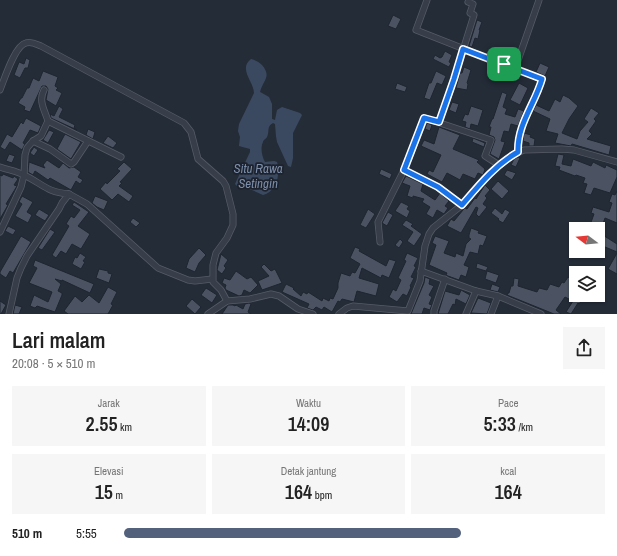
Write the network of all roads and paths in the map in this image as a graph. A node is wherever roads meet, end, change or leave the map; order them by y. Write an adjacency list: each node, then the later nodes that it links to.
1 (427, 0): 4 (street)
2 (469, 0): 4 (street)
3 (539, 0): 5 (street)
4 (463, 49): 5 (street); 9 (street)
5 (515, 69): 12 (street)
6 (0, 90): 24 (street)
7 (44, 90): 8 (street)
8 (48, 121): 10 (street); 11 (street)
9 (439, 122): 15 (street); 17 (street)
10 (33, 141): 11 (street); 18 (street)
11 (88, 141): 13 (street)
12 (518, 152): 14 (street); 15 (street)
13 (121, 157)
14 (617, 162)
15 (499, 165): 20 (street)
16 (0, 167): 18 (street)
17 (404, 170): 20 (street); 22 (street)
18 (24, 175): 19 (street); 21 (street)
19 (69, 194): 24 (street); 30 (street)
20 (462, 205): 23 (street)
21 (0, 232)
22 (380, 242)
23 (421, 272): 25 (street); 29 (street)
24 (212, 279): 28 (street)
25 (445, 279): 26 (street); 34 (street)
26 (476, 291): 27 (street); 35 (street)
27 (498, 296): 36 (street); 37 (street)
28 (227, 301): 31 (street); 32 (street)
29 (407, 312): 33 (street)
30 (9, 314)
31 (208, 314)
32 (313, 314)
33 (339, 314)
34 (434, 314)
35 (466, 314)
36 (491, 314)
37 (541, 314)

